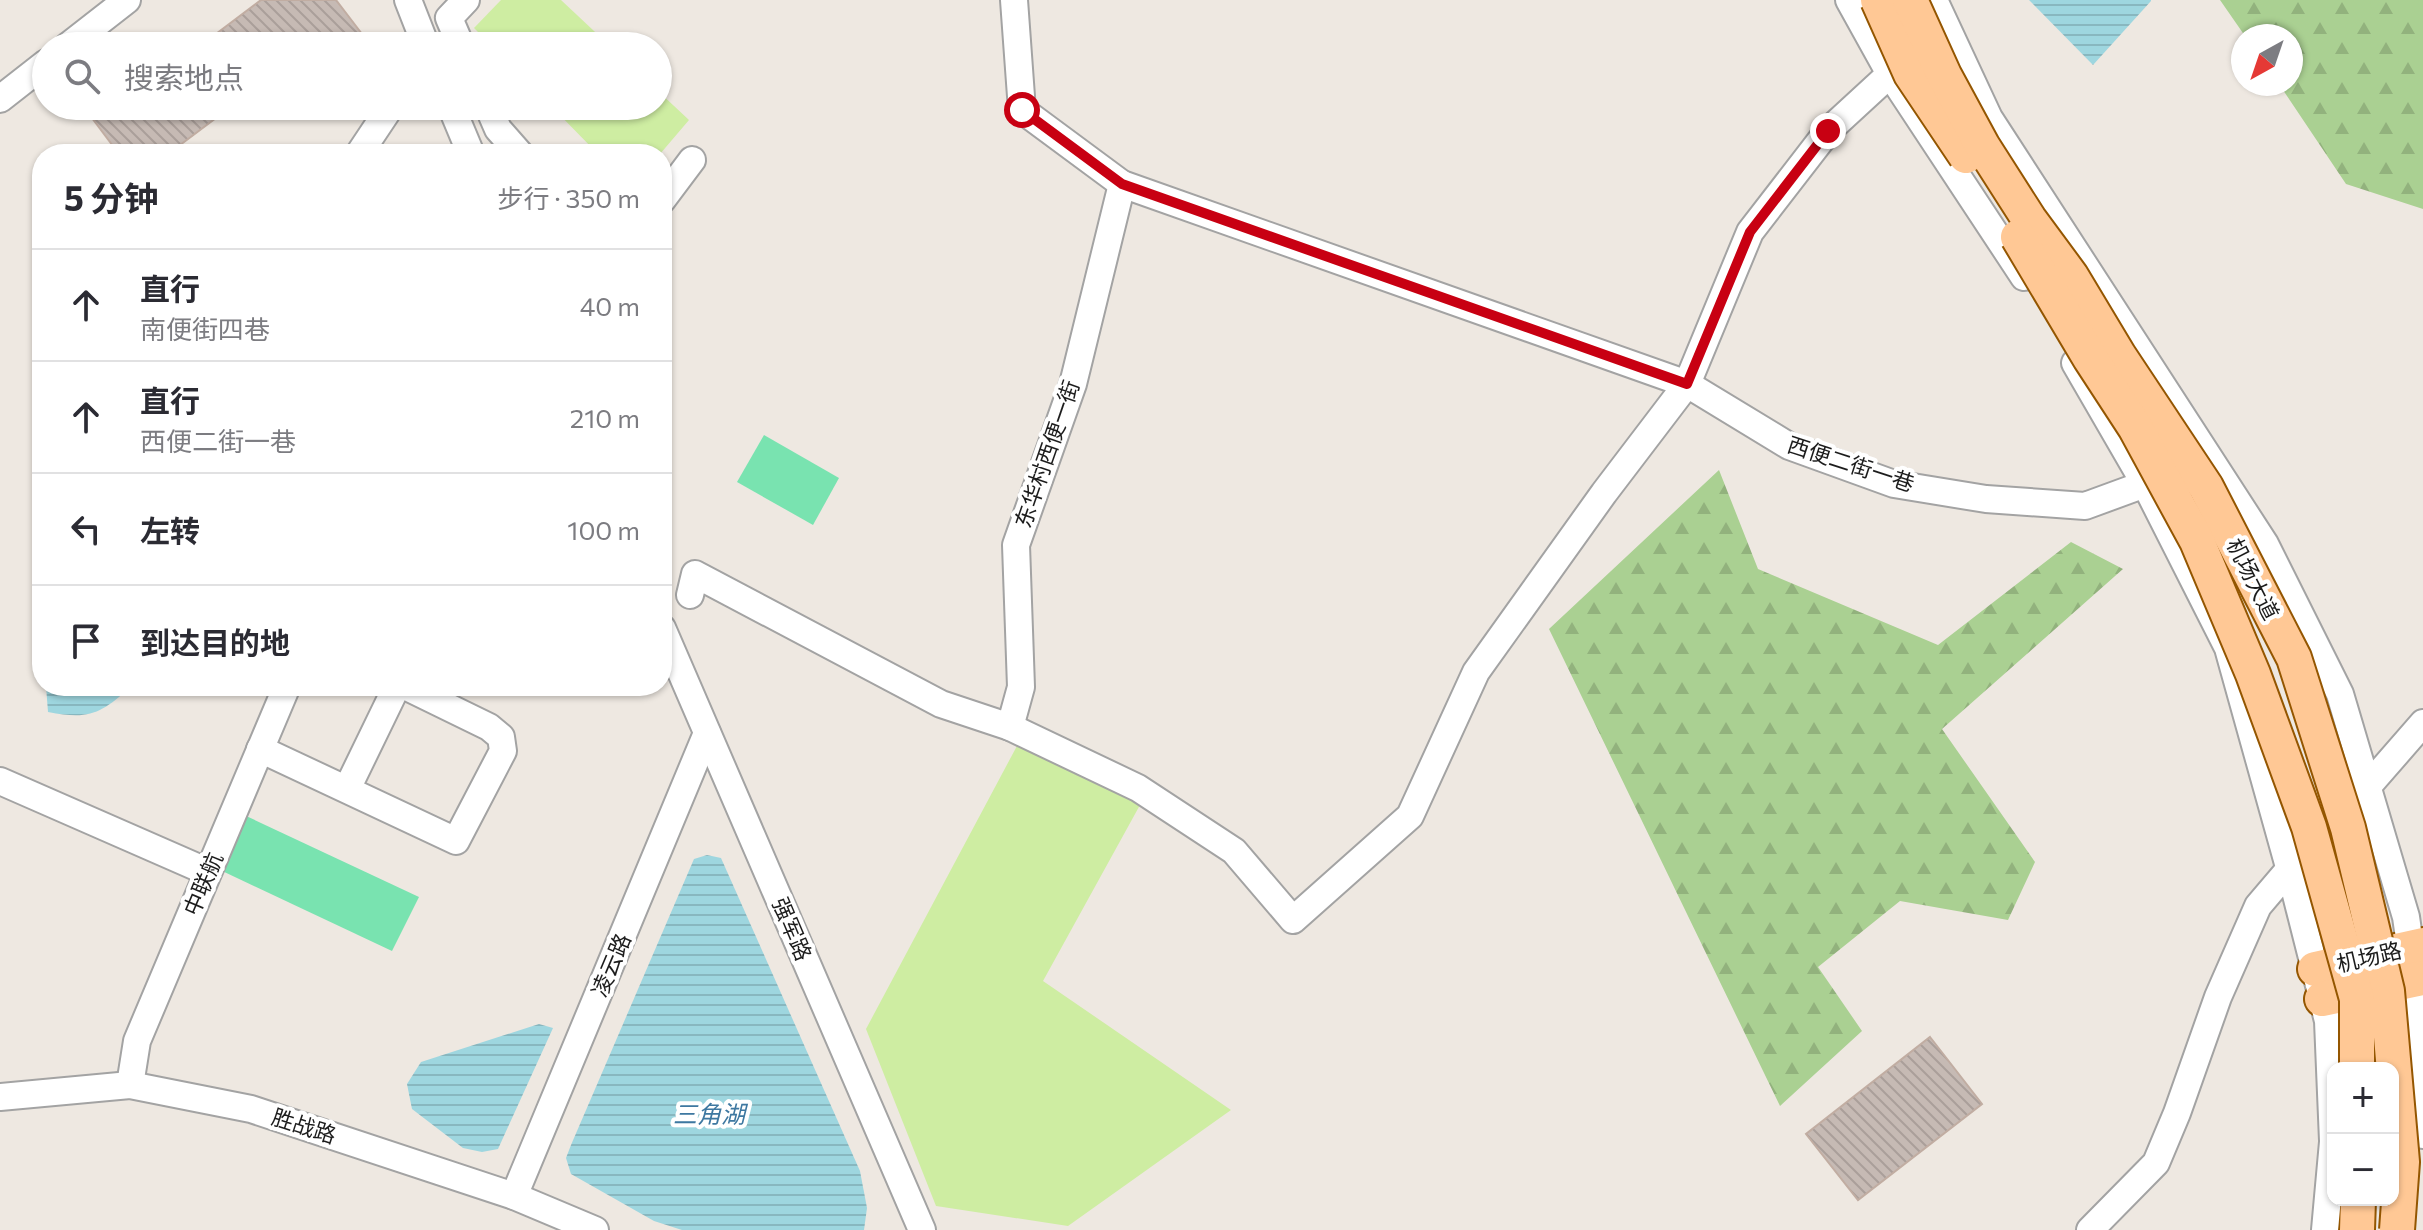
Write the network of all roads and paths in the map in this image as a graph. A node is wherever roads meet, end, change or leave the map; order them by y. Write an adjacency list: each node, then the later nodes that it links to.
1 (127, 0): 9 (street)
2 (466, 0): 12 (street)
3 (1014, 0): 23 (street, 西便二街一巷)
4 (1849, 0): 14 (street)
5 (1878, 0): 44 (main road, 机场大道, bridge)
6 (1910, 0): 58 (main road, 机场大道, bridge)
7 (1934, 0): 37 (street)
8 (410, 7): 10 (street); 11 (street)
9 (86, 32)
10 (409, 32)
11 (420, 32)
12 (455, 32)
13 (32, 74): 15 (street)
14 (1890, 74): 25 (street); 26 (street)
15 (0, 99)
16 (382, 120): 19 (street)
17 (457, 120): 20 (street)
18 (494, 120): 21 (street)
19 (366, 144)
20 (467, 144)
21 (511, 144)
22 (692, 160): 24 (street)
23 (1122, 184): 25 (street, 西便二街一巷); 33 (street, 东华村西便一街)
24 (672, 187)
25 (1687, 384): 26 (street, 西便二街一巷); 33 (street)
26 (2145, 484): 39 (street)
27 (690, 595): 33 (street)
28 (672, 651): 34 (street, 强军路)
29 (283, 696): 35 (street, 中联航)
30 (392, 696): 38 (street)
31 (425, 696): 38 (street)
32 (2423, 723): 37 (street)
33 (1010, 727)
34 (707, 733): 50 (street, 凌云路); 54 (street, 强军路)
35 (260, 749): 38 (street); 40 (street, 中联航)
36 (0, 781): 40 (street)
37 (2369, 785): 39 (street); 41 (street)
38 (347, 789)
39 (2289, 867): 42 (street); 55 (street)
40 (208, 872): 47 (street, 中联航)
41 (2418, 962): 42 (main road, 机场路); 46 (street)
42 (2319, 984): 43 (street)
43 (2330, 1062)
44 (2357, 1062)
45 (2399, 1069): 46 (street)
46 (2421, 1081): 49 (street)
47 (130, 1085): 48 (street, 胜战路); 50 (street, 胜战路)
48 (0, 1097)
49 (2423, 1135)
50 (514, 1196): 53 (street, 胜战路)
51 (2327, 1206): 56 (street)
52 (2358, 1206): 57 (main road)
53 (595, 1230)
54 (922, 1230)
55 (2090, 1230)
56 (2325, 1230)
57 (2357, 1230)
58 (2397, 1230)

